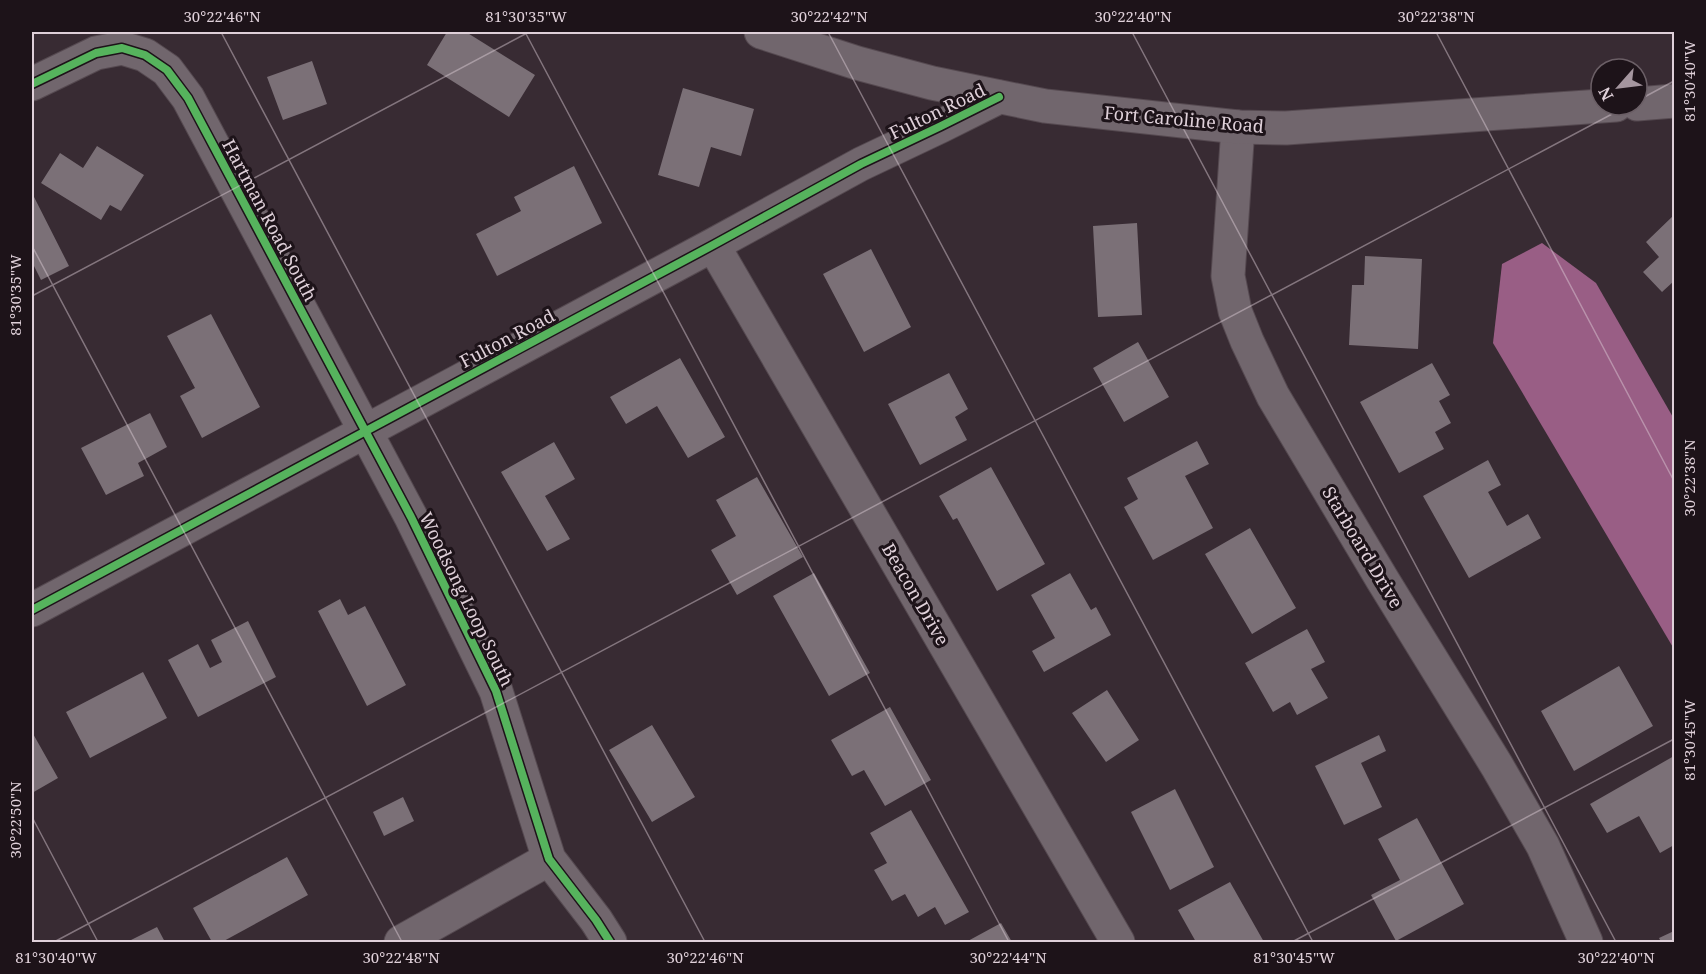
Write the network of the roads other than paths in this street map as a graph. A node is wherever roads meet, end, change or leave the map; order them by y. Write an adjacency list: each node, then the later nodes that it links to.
1 (761, 32): 3 (street, Fort Caroline Road)
2 (32, 84): 9 (street, Hartman Road South)
3 (999, 97): 7 (street, Fort Caroline Road); 8 (street, Fulton Road)
4 (1674, 101): 5 (street)
5 (1649, 103)
6 (1589, 107): 7 (street, Fort Caroline Road)
7 (1238, 127): 15 (street, Starboard Drive)
8 (713, 245): 9 (street, Fulton Road); 14 (street, Beacon Drive)
9 (365, 432): 10 (street, Fulton Road); 11 (street, Woodsong Loop South)
10 (32, 610)
11 (549, 859): 12 (street); 13 (street, Woodsong Loop South)
12 (401, 942)
13 (610, 942)
14 (1118, 942)
15 (1586, 942)

